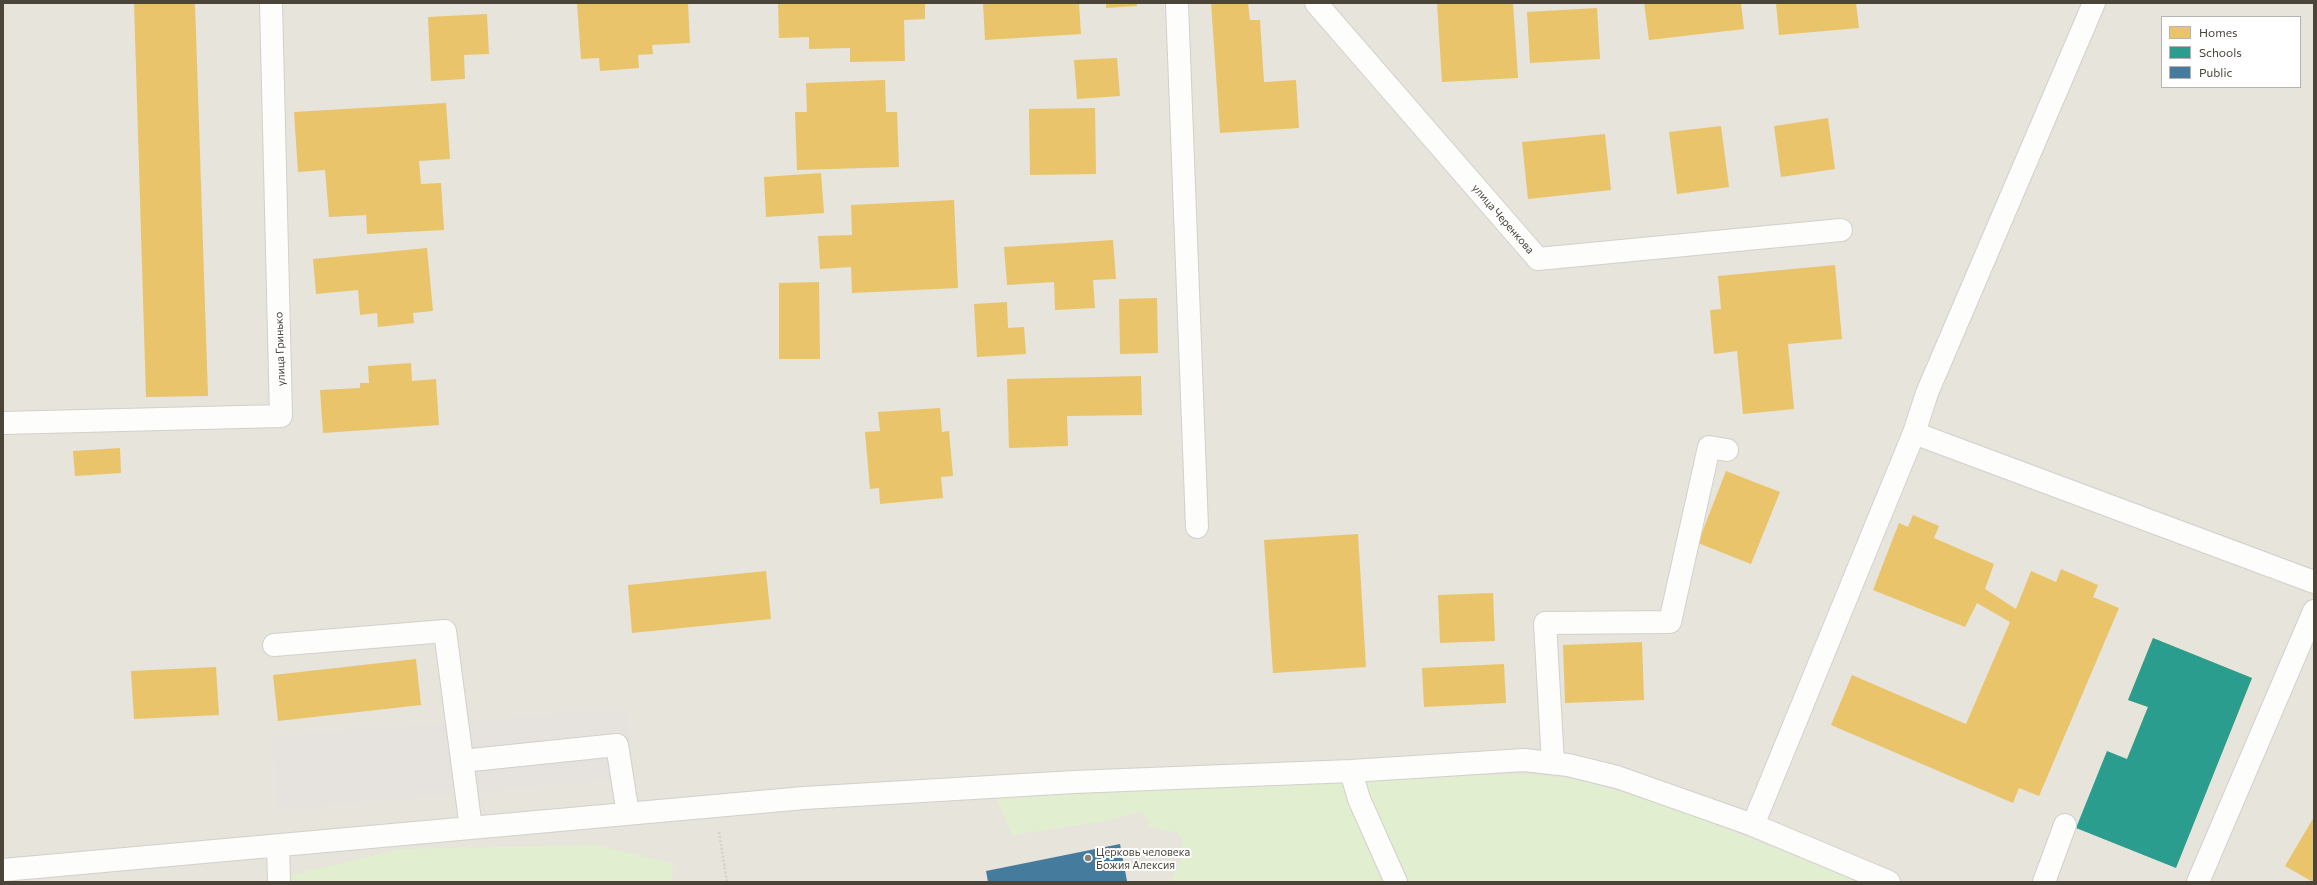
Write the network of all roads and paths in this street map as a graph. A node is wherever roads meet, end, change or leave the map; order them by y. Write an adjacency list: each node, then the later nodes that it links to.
1 (270, 3): 6 (street, улица Гринько)
2 (1177, 3): 9 (street)
3 (1316, 3): 5 (street, улица Черенкова)
4 (2094, 3): 7 (street)
5 (1841, 230)
6 (3, 423)
7 (1914, 433): 10 (street); 18 (street)
8 (1727, 450): 14 (street)
9 (1197, 527)
10 (2314, 582)
11 (2314, 611): 28 (street)
12 (274, 645): 13 (street)
13 (462, 761): 17 (street); 20 (street)
14 (1552, 762): 15 (street); 18 (street)
15 (1351, 771): 16 (street); 26 (street)
16 (715, 806): 17 (street); 25 (path)
17 (628, 814): 20 (street)
18 (1753, 824): 23 (street)
19 (2065, 825): 27 (street)
20 (471, 828): 21 (street)
21 (278, 846): 22 (street); 24 (street)
22 (3, 870)
23 (1885, 881)
24 (279, 882)
25 (727, 882)
26 (1396, 882)
27 (2044, 882)
28 (2198, 882)

